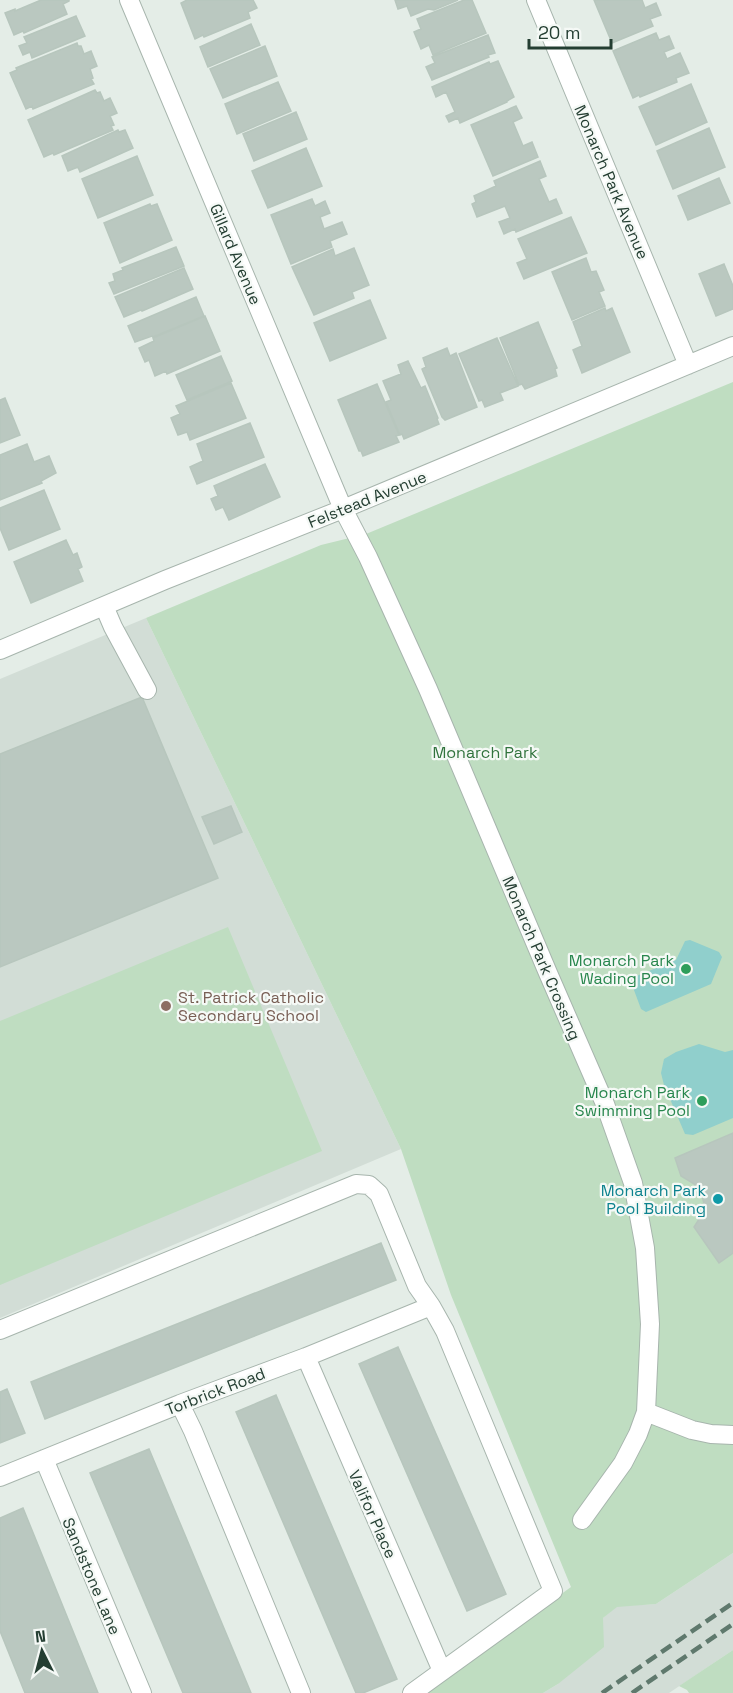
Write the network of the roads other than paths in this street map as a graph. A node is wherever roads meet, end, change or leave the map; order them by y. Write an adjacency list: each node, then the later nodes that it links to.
1 (129, 0): 5 (street, Gillard Avenue)
2 (536, 0): 4 (street, Monarch Park Avenue)
3 (733, 346): 4 (street, Felstead Avenue)
4 (688, 365): 5 (street, Felstead Avenue)
5 (343, 509): 6 (street, Felstead Avenue); 13 (street, Monarch Park Crossing)
6 (104, 606): 7 (street, Felstead Avenue); 8 (street)
7 (0, 650)
8 (147, 690)
9 (431, 1306): 10 (street); 11 (street, Torbrick Road); 18 (street)
10 (0, 1330)
11 (306, 1357): 12 (street, Torbrick Road); 18 (street, Valifor Place)
12 (180, 1404): 15 (street, Torbrick Road); 20 (street)
13 (646, 1412): 14 (street); 17 (street, Monarch Park Crossing)
14 (733, 1435)
15 (44, 1459): 16 (street, Torbrick Road); 19 (street, Sandstone Lane)
16 (0, 1477)
17 (582, 1520)
18 (442, 1671): 21 (street)
19 (142, 1693)
20 (301, 1693)
21 (412, 1693)

